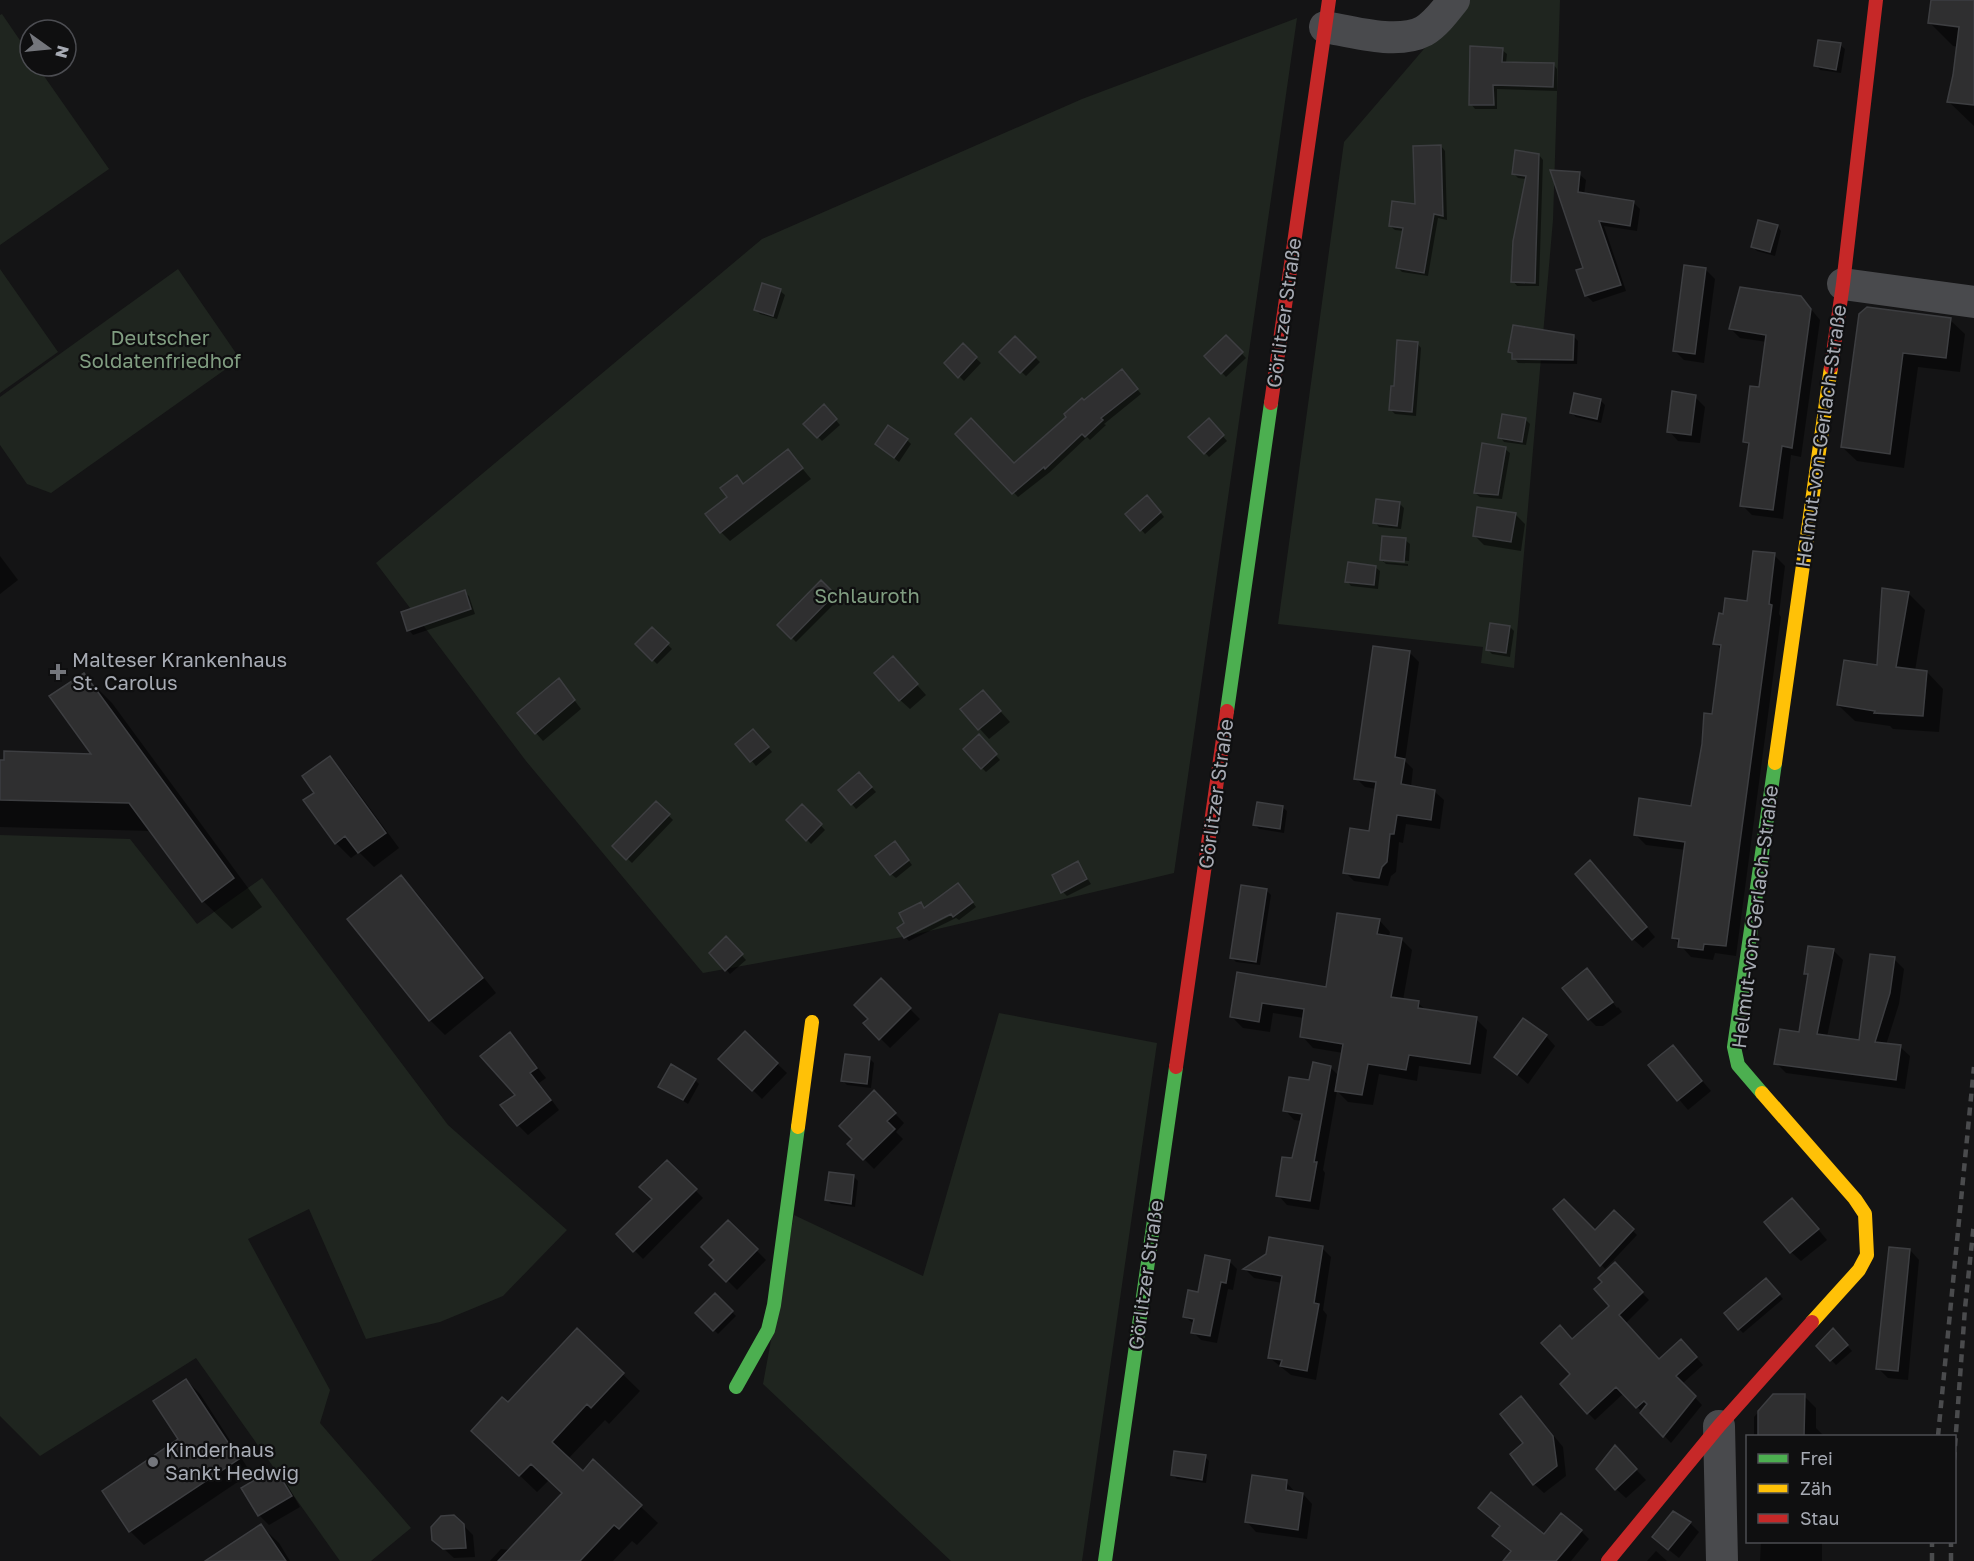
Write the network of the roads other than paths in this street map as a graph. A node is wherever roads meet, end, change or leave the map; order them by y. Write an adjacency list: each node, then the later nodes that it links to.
1 (1454, 0): 3 (street, Görlitzer Straße)
2 (1876, 0): 4 (street, Helmut-von-Gerlach-Straße)
3 (1327, 14): 9 (street, Görlitzer Straße)
4 (1843, 284): 5 (street, Helmut-von-Gerlach-Straße); 8 (street, Helmut-von-Gerlach-Straße)
5 (1974, 302)
6 (812, 1022): 7 (street)
7 (736, 1387)
8 (1719, 1426): 10 (street, Helmut-von-Gerlach-Straße); 11 (street)
9 (1105, 1561)
10 (1608, 1561)
11 (1722, 1561)

